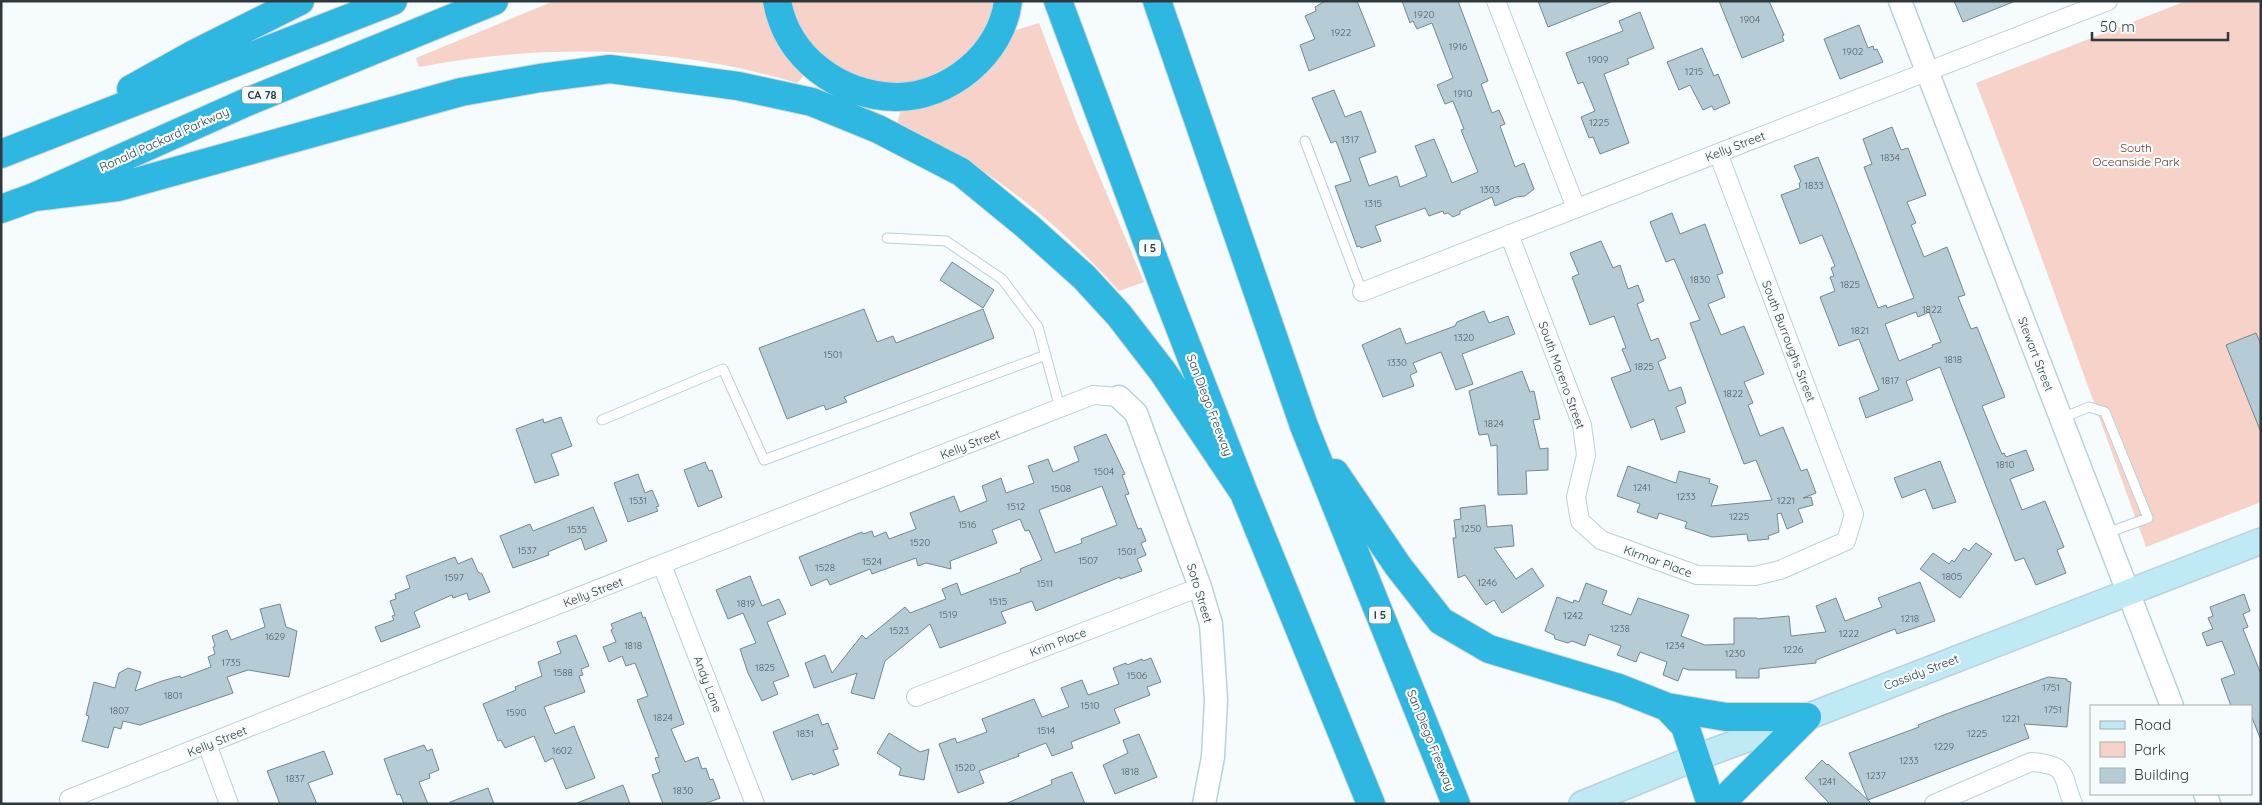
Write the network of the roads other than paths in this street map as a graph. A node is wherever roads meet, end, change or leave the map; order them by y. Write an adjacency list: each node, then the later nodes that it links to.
1 (300, 1): 12 (highway)
2 (393, 1): 12 (highway)
3 (494, 1): 16 (highway, Ronald Packard Parkway / CA 78)
4 (777, 1): 5 (highway)
5 (1008, 1)
6 (1058, 1): 28 (highway, San Diego Freeway / I 5)
7 (1157, 1): 27 (highway, San Diego Freeway / I 5)
8 (1496, 1): 17 (street)
9 (1900, 1): 11 (street, Stewart Street)
10 (2108, 1): 11 (street, Kelly Street)
11 (1927, 72): 14 (street, Kelly Street); 25 (street, Stewart Street)
12 (40, 139): 15 (highway)
13 (1305, 141): 21 (lane)
14 (1718, 153): 17 (street, Kelly Street); 30 (street, South Burroughs Street)
15 (1, 154)
16 (34, 197): 18 (highway, Ronald Packard Parkway / CA 78); 28 (highway)
17 (1576, 208): 19 (street, Kelly Street)
18 (1, 209)
19 (1509, 234): 21 (street, Kelly Street); 29 (street, South Moreno Street)
20 (887, 238): 22 (lane)
21 (1362, 292)
22 (1046, 355): 24 (lane); 26 (lane)
23 (1119, 397): 24 (street, Kelly Street); 34 (street, Soto Street)
24 (1060, 408): 33 (street, Kelly Street)
25 (2061, 418): 31 (street, Stewart Street); 31 (lane)
26 (602, 420)
27 (1304, 426): 38 (highway); 47 (highway, San Diego Freeway / I 5)
28 (1244, 493): 46 (highway, San Diego Freeway / I 5)
29 (1580, 521): 30 (street, Kirmar Place)
30 (1850, 530)
31 (2106, 533): 35 (street, Stewart Street)
32 (2261, 541): 35 (main road, Cassidy Street)
33 (662, 565): 40 (street, Kelly Street); 44 (street, Andy Lane)
34 (1200, 586): 36 (street, Krim Place); 45 (street, Soto Street)
35 (2129, 592): 37 (street, Stewart Street); 39 (main road, Cassidy Street)
36 (916, 697)
37 (2172, 705)
38 (1667, 708): 39 (highway); 41 (highway)
39 (1807, 717): 41 (main road, Cassidy Street); 50 (highway)
40 (207, 744): 42 (street, Kelly Street); 43 (street)
41 (1695, 758): 48 (main road, Cassidy Street); 49 (highway)
42 (70, 799)
43 (229, 804)
44 (755, 804)
45 (1204, 804)
46 (1372, 804)
47 (1456, 804)
48 (1582, 804)
49 (1711, 804)
50 (1720, 804)
51 (1934, 804): 52 (street)
52 (2073, 804)

